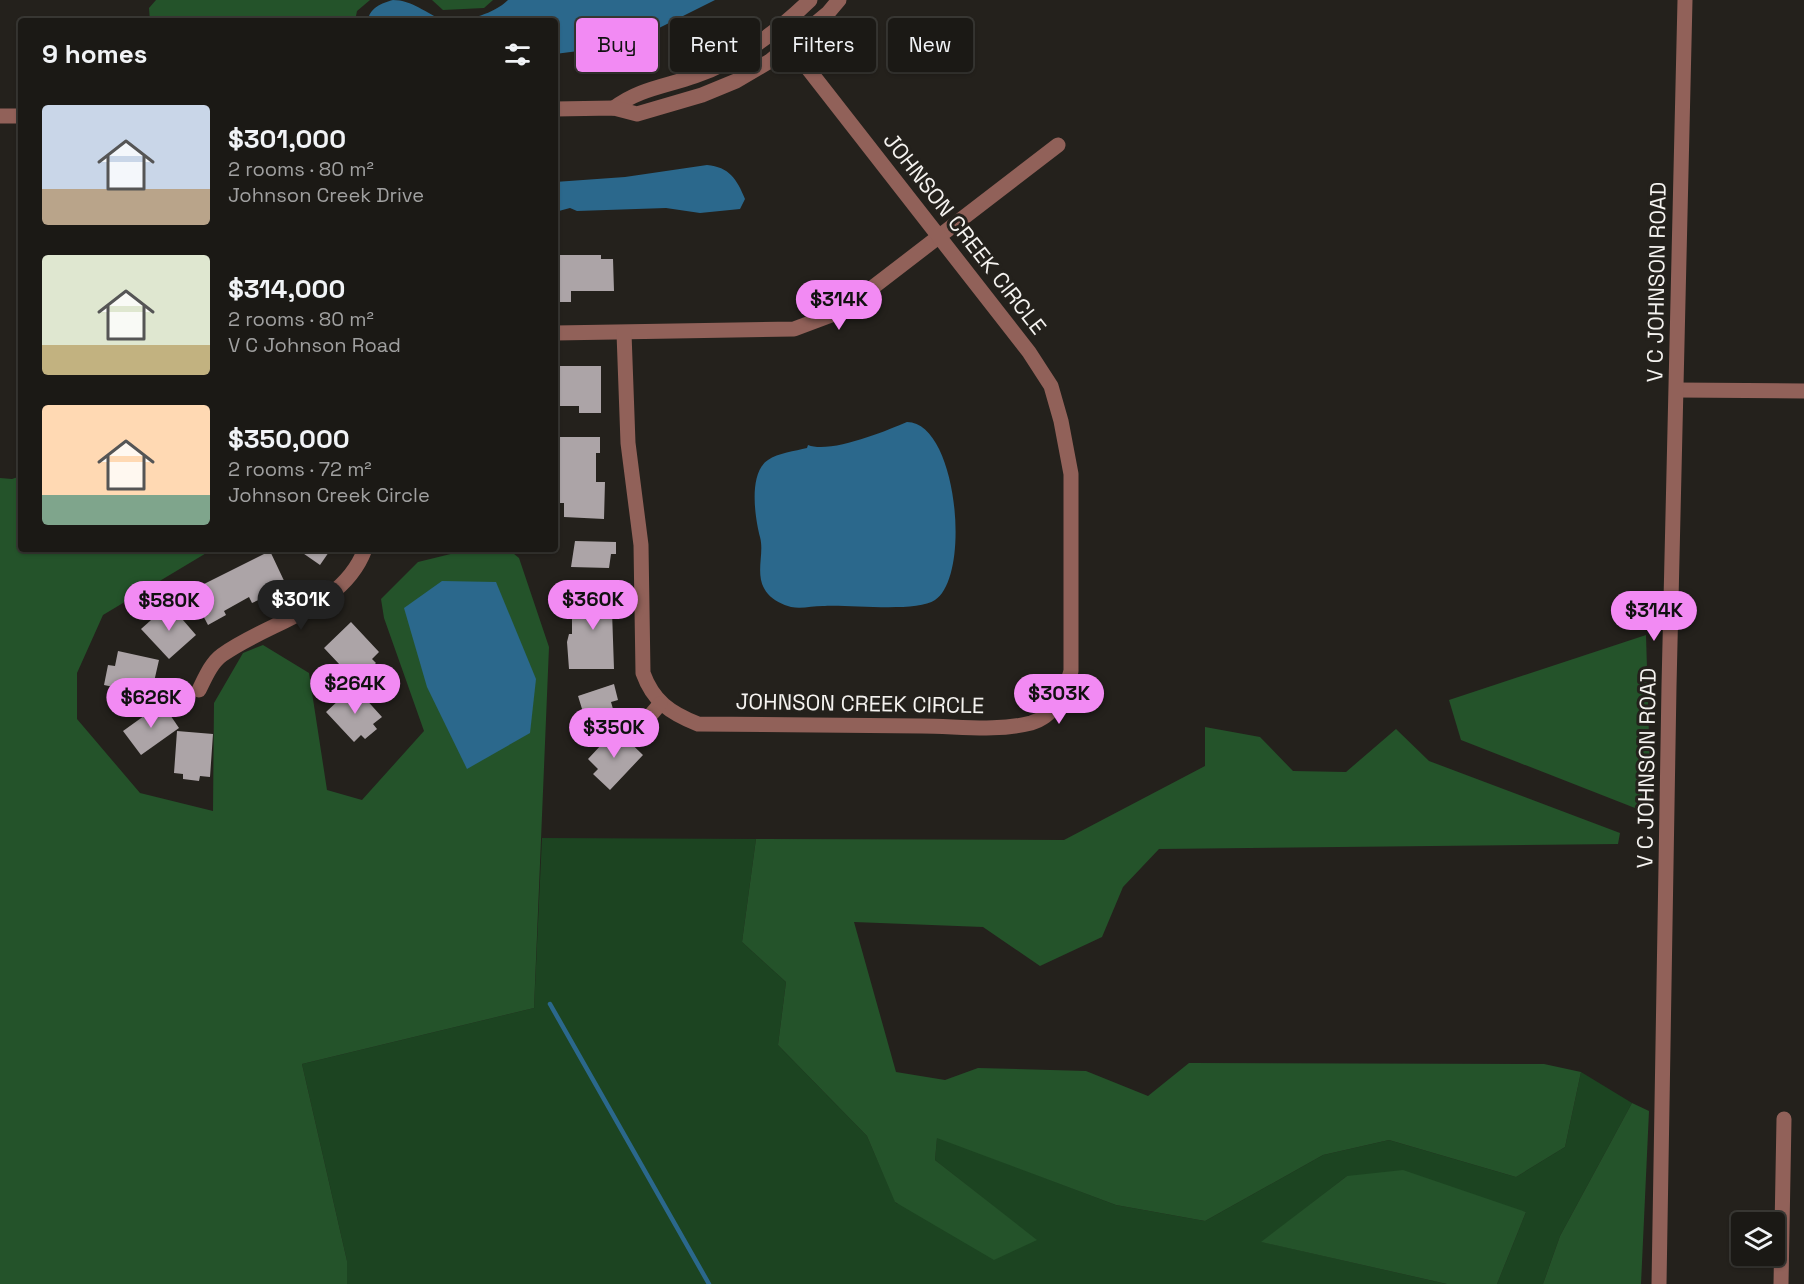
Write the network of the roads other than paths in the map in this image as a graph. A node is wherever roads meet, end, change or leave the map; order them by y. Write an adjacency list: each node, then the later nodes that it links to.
1 (810, 0): 4 (street)
2 (838, 0): 5 (street)
3 (1686, 0): 17 (street, V C JOHNSON ROAD)
4 (790, 18)
5 (822, 18)
6 (772, 32): 9 (street)
7 (772, 57): 9 (street)
8 (811, 72): 14 (street, JOHNSON CREEK CIRCLE)
9 (614, 108): 10 (street)
10 (558, 109)
11 (0, 116): 12 (street)
12 (18, 116)
13 (1058, 145): 14 (street)
14 (938, 236): 16 (street); 21 (street, JOHNSON CREEK CIRCLE)
15 (558, 333): 16 (street)
16 (624, 333): 21 (street, JOHNSON CREEK CIRCLE)
17 (1677, 390): 18 (street); 24 (street, V C JOHNSON ROAD)
18 (1804, 391)
19 (364, 552): 20 (street)
20 (199, 690)
21 (660, 704): 22 (street)
22 (649, 717)
23 (1784, 1119): 25 (street)
24 (1659, 1284)
25 (1781, 1284)

